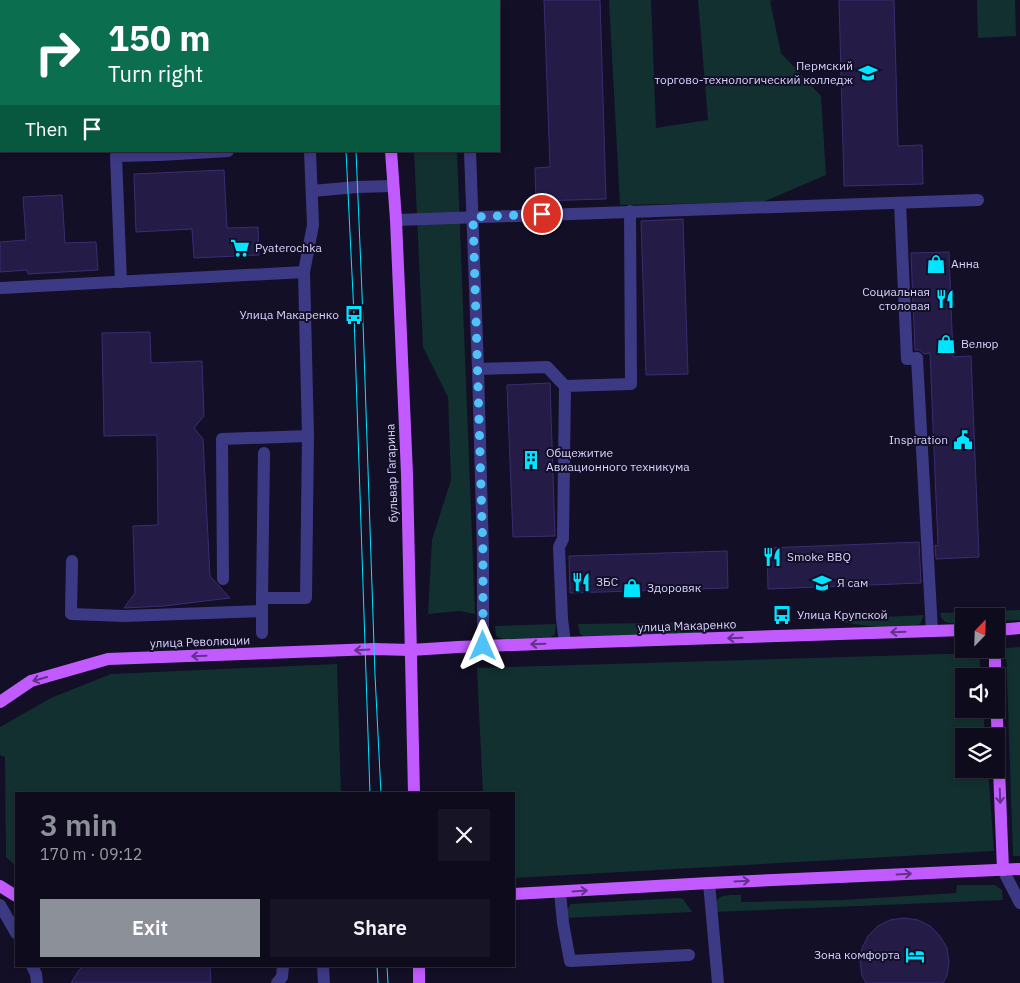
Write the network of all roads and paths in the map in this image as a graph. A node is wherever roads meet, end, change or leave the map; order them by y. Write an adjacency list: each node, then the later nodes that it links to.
1 (194, 152): 5 (street)
2 (310, 152): 7 (street)
3 (391, 152): 6 (main road, бульвар Гагарина)
4 (470, 152): 11 (street)
5 (160, 153): 14 (street)
6 (393, 186): 7 (street); 12 (main road, бульвар Гагарина)
7 (312, 191): 13 (street)
8 (978, 200): 9 (street)
9 (900, 203): 10 (street); 27 (street)
10 (630, 211): 11 (street); 17 (street)
11 (473, 217): 12 (street); 16 (street)
12 (396, 220): 31 (main road, бульвар Гагарина)
13 (304, 272): 14 (street); 18 (street)
14 (121, 282): 15 (street)
15 (1, 288)
16 (478, 369): 17 (street); 30 (street)
17 (566, 386): 29 (street)
18 (308, 436): 21 (street); 22 (street)
19 (264, 453): 22 (street)
20 (72, 561): 23 (street)
21 (223, 579)
22 (262, 598): 23 (street)
23 (262, 611): 28 (street)
24 (1020, 628): 25 (main road)
25 (1005, 629)
26 (955, 630): 27 (main road, улица Макаренко)
27 (932, 631): 29 (main road, улица Макаренко, one-way to 29)
28 (262, 633)
29 (565, 643): 30 (main road, улица Макаренко, one-way to 30)
30 (483, 646): 31 (main road, улица Макаренко)
31 (410, 650): 32 (main road, улица Революции, one-way to 32); 34 (main road, бульвар Гагарина)
32 (0, 702)
33 (997, 718): 36 (main road, one-way to 36)
34 (414, 792)
35 (1020, 869): 36 (main road)
36 (1003, 870): 37 (main road, one-way to 36); 42 (street)
37 (709, 883): 39 (main road, one-way to 37); 54 (street)
38 (0, 886): 41 (main road)
39 (560, 892): 40 (main road); 45 (street)
40 (515, 894)
41 (15, 895)
42 (1020, 903)
43 (0, 905): 44 (street)
44 (15, 931)
45 (688, 955)
46 (32, 967): 50 (street)
47 (283, 967): 51 (street)
48 (323, 967): 52 (street)
49 (419, 967): 53 (main road)
50 (37, 983)
51 (276, 983)
52 (324, 983)
53 (420, 983)
54 (718, 983)

